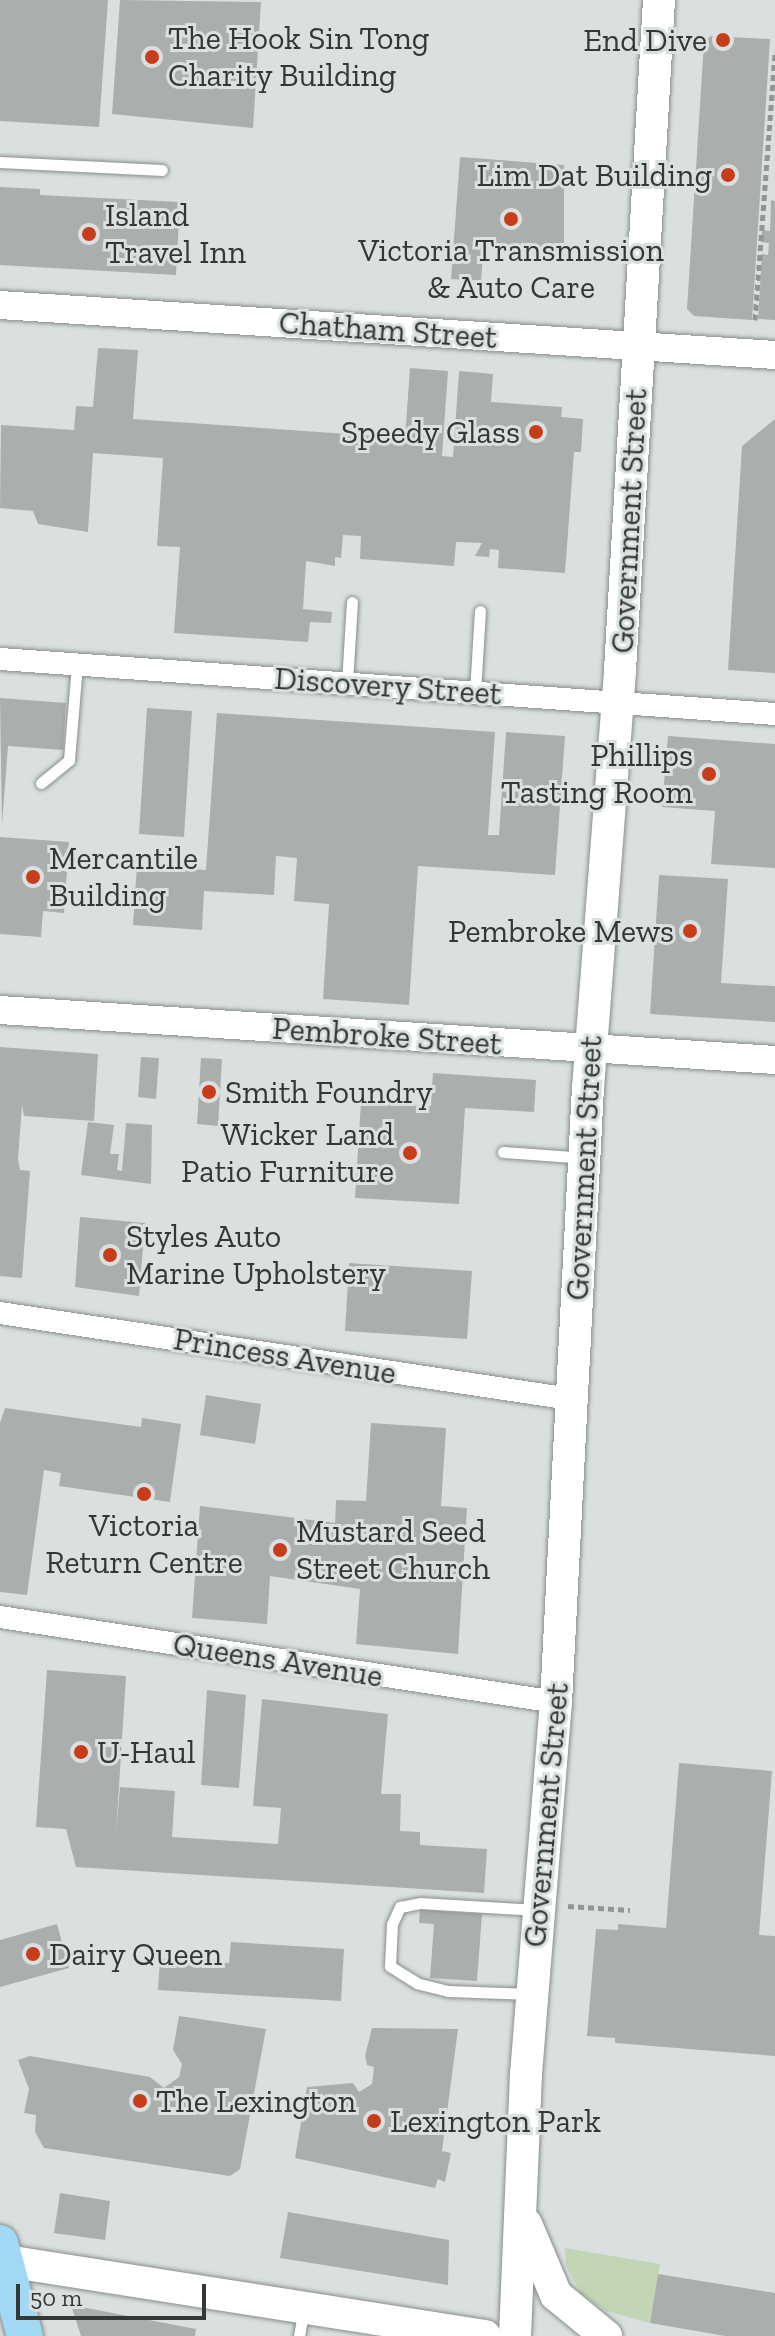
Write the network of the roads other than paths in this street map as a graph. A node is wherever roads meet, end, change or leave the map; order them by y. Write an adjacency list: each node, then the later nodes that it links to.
1 (659, 0): 5 (main road, Government Street)
2 (0, 162): 3 (lane)
3 (162, 170)
4 (0, 305): 5 (street, Chatham Street)
5 (639, 346): 6 (street, Chatham Street); 13 (main road, Government Street)
6 (775, 355)
7 (352, 602): 11 (lane)
8 (480, 611): 12 (lane)
9 (0, 659): 10 (street, Discovery Street)
10 (77, 664): 11 (street, Discovery Street); 15 (lane)
11 (347, 683): 12 (street, Discovery Street)
12 (475, 692): 13 (street, Discovery Street)
13 (618, 702): 14 (street, Discovery Street); 17 (main road, Government Street)
14 (775, 714)
15 (41, 783)
16 (0, 1010): 17 (street, Pembroke Street)
17 (591, 1049): 18 (street, Pembroke Street); 20 (main road, Government Street)
18 (775, 1060)
19 (503, 1152): 20 (lane)
20 (584, 1158): 22 (main road, Government Street)
21 (0, 1313): 22 (street, Princess Avenue)
22 (571, 1399): 24 (main road, Government Street)
23 (0, 1617): 24 (street, Queens Avenue)
24 (556, 1702): 25 (main road, Government Street)
25 (538, 1910): 26 (main road, Government Street); 26 (lane)
26 (532, 1994): 27 (main road, Government Street)
27 (521, 2210): 32 (main road, Government Street); 33 (main road)
28 (2, 2255): 29 (main road); 30 (main road)
29 (302, 2321): 31 (main road)
30 (25, 2336)
31 (485, 2336)
32 (515, 2336)
33 (606, 2336)

